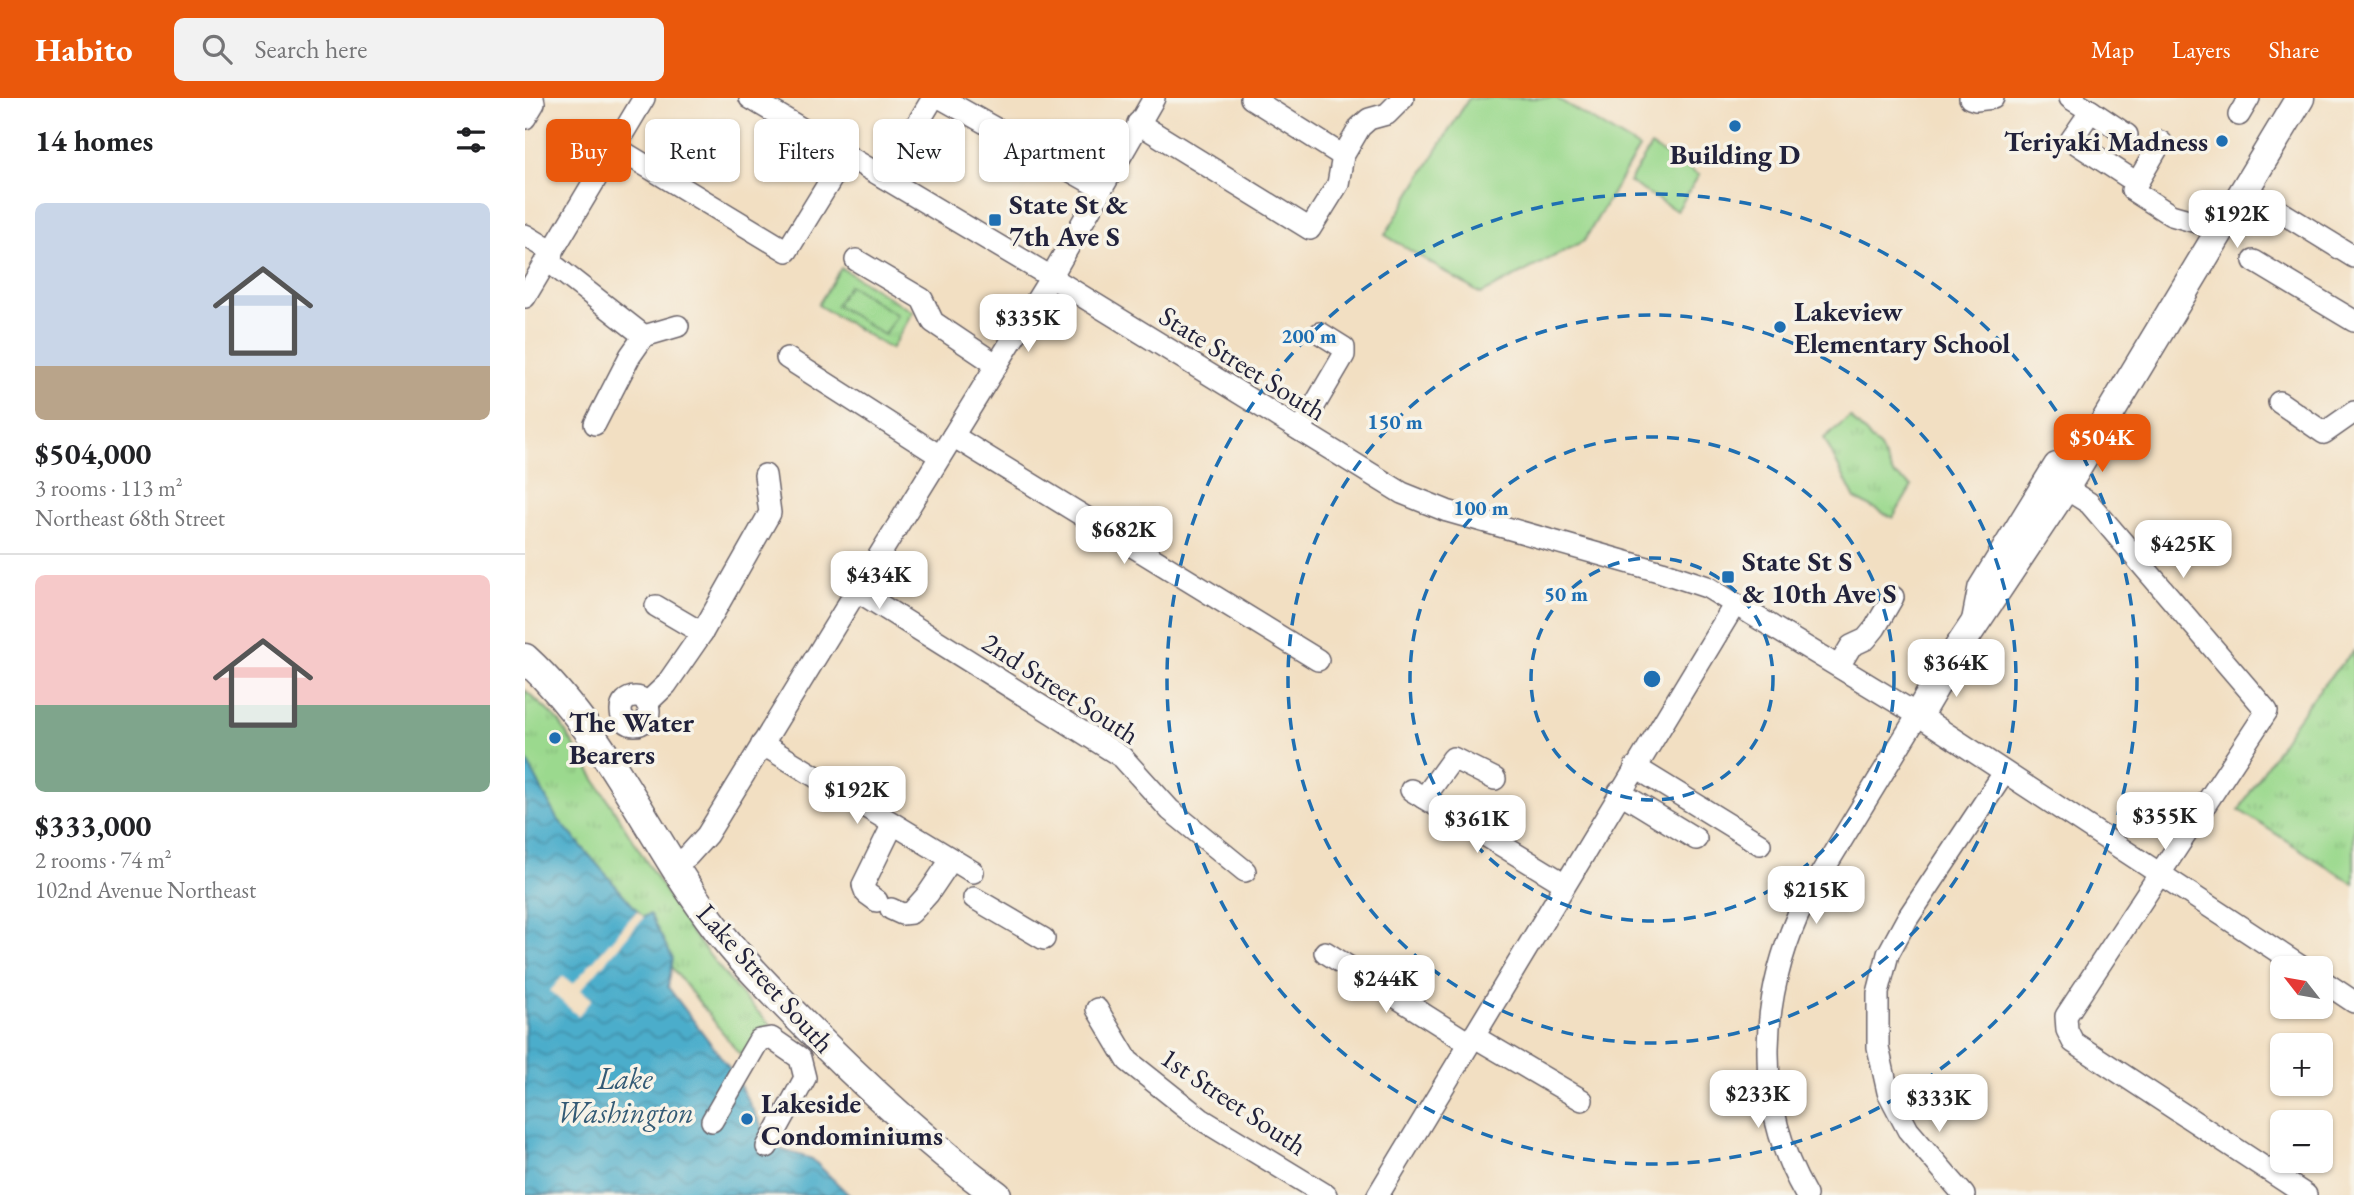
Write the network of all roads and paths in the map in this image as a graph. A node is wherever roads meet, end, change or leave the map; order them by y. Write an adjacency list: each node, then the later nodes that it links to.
1 (533, 98): 14 (street)
2 (644, 98): 17 (street)
3 (750, 98): 15 (street, State Street South)
4 (933, 98): 16 (street)
5 (941, 98): 27 (street)
6 (1154, 98): 18 (street)
7 (1251, 98): 21 (street)
8 (1403, 98): 21 (street)
9 (1970, 98): 10 (street)
10 (1993, 98)
11 (2070, 98): 13 (street)
12 (2300, 98): 28 (main road)
13 (2091, 111): 19 (street); 26 (street)
14 (525, 118)
15 (785, 119)
16 (920, 119)
17 (631, 120)
18 (1138, 123): 21 (street); 27 (street)
19 (2127, 135)
20 (2161, 142): 26 (street)
21 (1343, 156)
22 (631, 157): 24 (street)
23 (594, 182): 31 (street)
24 (829, 182)
25 (892, 182): 35 (street, State Street South)
26 (2137, 183): 29 (street)
27 (1101, 188): 35 (street)
28 (2245, 190): 29 (main road); 32 (street)
29 (2218, 234): 49 (main road)
30 (525, 235): 31 (street)
31 (550, 256): 36 (street); 40 (street)
32 (2354, 257)
33 (856, 260): 42 (street)
34 (2254, 261): 37 (street)
35 (1051, 278): 42 (street); 46 (street, State Street South)
36 (525, 297)
37 (2354, 321)
38 (678, 326): 40 (street)
39 (1320, 333): 46 (street)
40 (644, 336): 45 (street)
41 (787, 358): 48 (street)
42 (997, 365): 47 (street)
43 (2279, 402): 44 (street)
44 (2354, 412)
45 (595, 424)
46 (1300, 430): 54 (street, State Street South)
47 (953, 436): 48 (street); 59 (street)
48 (940, 456): 52 (street)
49 (2085, 456): 51 (main road); 56 (street)
50 (765, 475): 57 (street)
51 (2065, 488): 56 (main road); 75 (street)
52 (859, 593): 63 (street); 73 (street, 2nd Street South)
53 (1893, 597): 60 (street)
54 (1735, 604): 60 (street, State Street South); 64 (street)
55 (656, 606): 57 (street)
56 (1970, 631): 61 (main road)
57 (702, 633): 62 (street)
58 (525, 658): 62 (main road, Lake Street South)
59 (1318, 660)
60 (1839, 666): 61 (street, State Street South)
61 (1918, 715): 65 (street, State Street South); 93 (street)
62 (596, 738): 72 (main road, Lake Street South)
63 (762, 744): 68 (street); 72 (street)
64 (1635, 767): 67 (street); 70 (street)
65 (2004, 773): 75 (street, State Street South); 94 (street)
66 (1495, 779): 76 (street)
67 (1619, 792): 69 (street); 76 (street)
68 (893, 824): 71 (street); 71 (street)
69 (1696, 839)
70 (1760, 844)
71 (951, 860): 74 (street)
72 (674, 866): 84 (main road, Lake Street South)
73 (1245, 871)
74 (973, 872)
75 (2159, 873): 80 (street, State Street South); 95 (street)
76 (1565, 884): 85 (street)
77 (974, 898): 78 (street)
78 (1044, 939)
79 (1325, 952): 85 (street)
80 (2284, 956)
81 (2333, 988): 82 (street)
82 (2354, 1002)
83 (1097, 1009): 91 (street, 1st Street South)
84 (805, 1038): 86 (street); 86 (street); 89 (street); 90 (main road, Lake Street South)
85 (1471, 1039): 87 (street); 92 (street)
86 (781, 1044): 88 (street)
87 (1583, 1100)
88 (712, 1121)
89 (768, 1147)
90 (996, 1195)
91 (1326, 1195)
92 (1378, 1195)
93 (1806, 1195)
94 (1964, 1195)
95 (2306, 1195)

